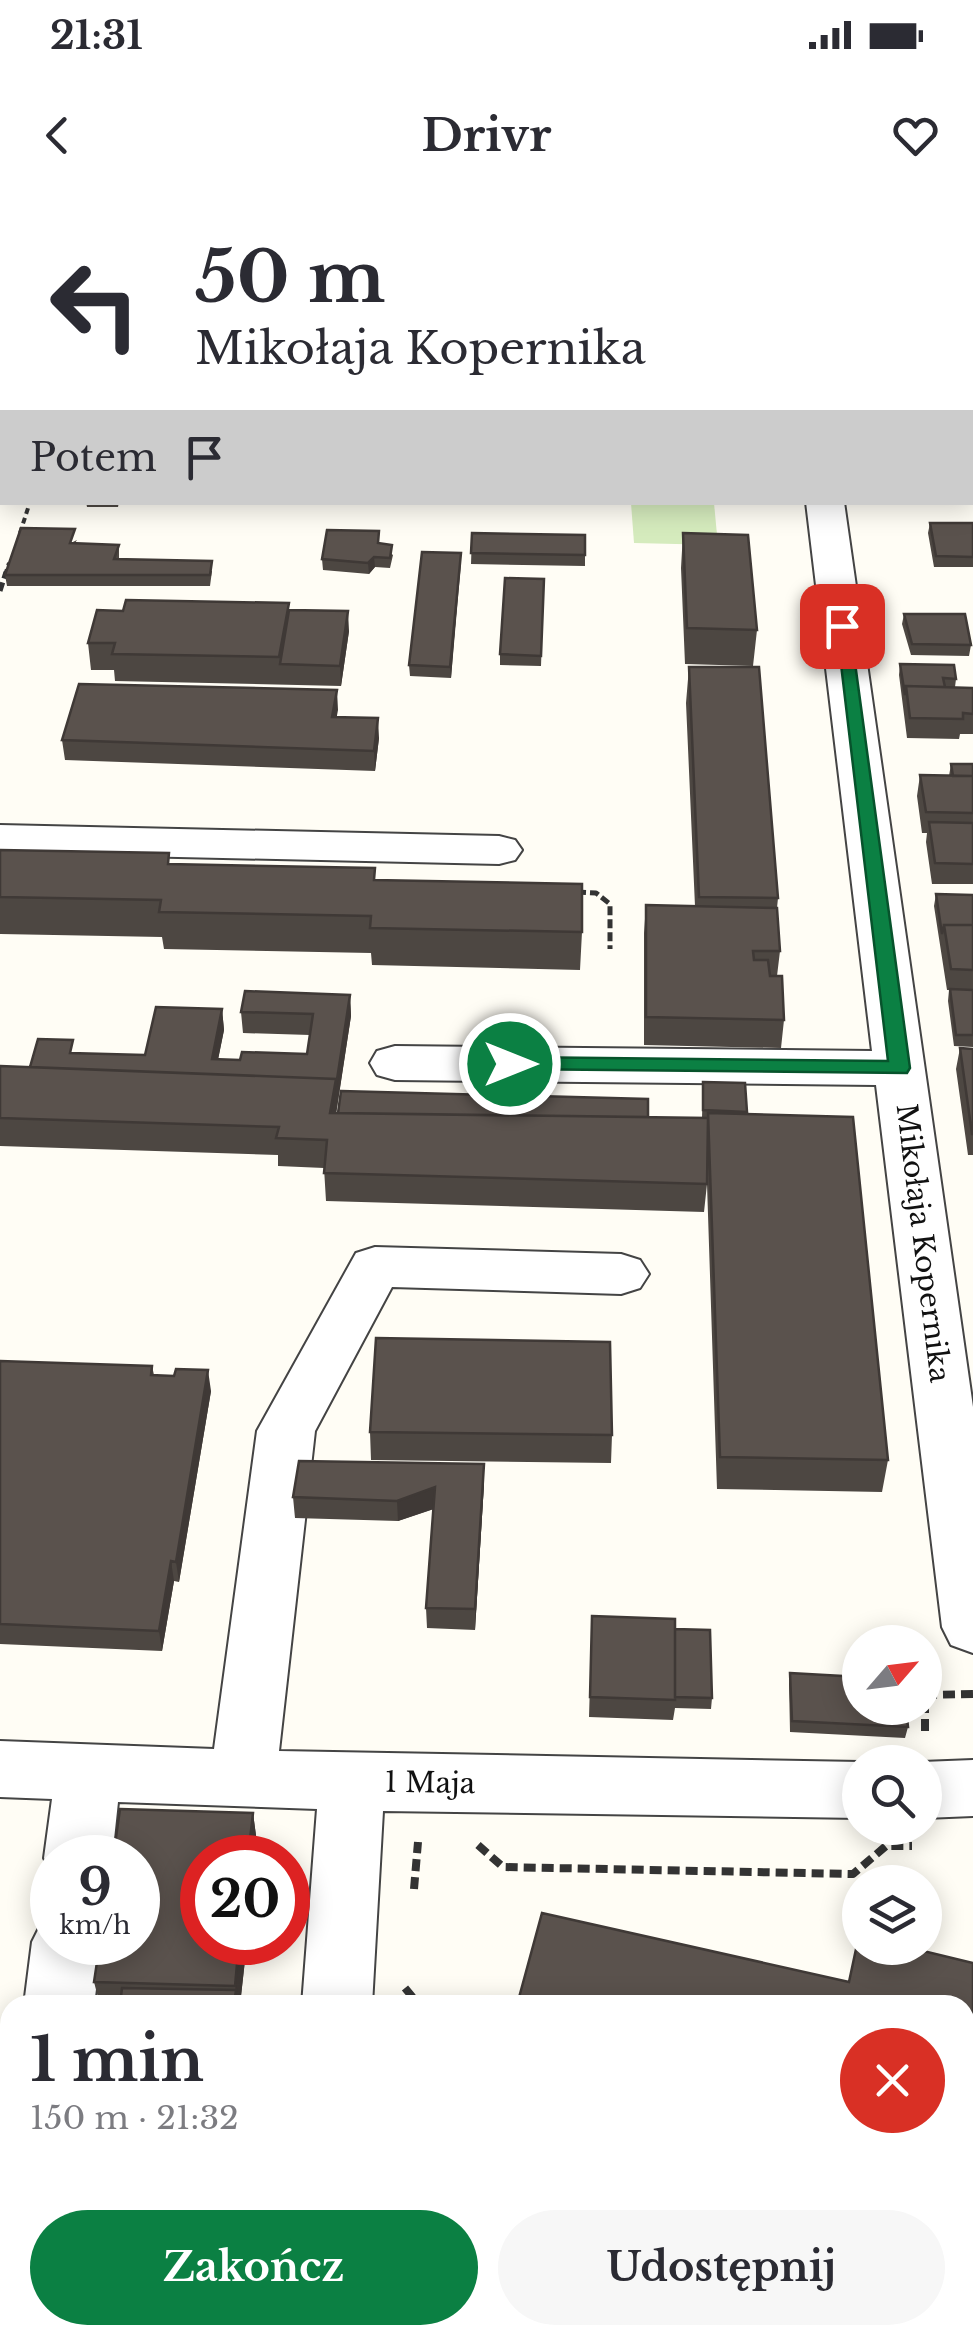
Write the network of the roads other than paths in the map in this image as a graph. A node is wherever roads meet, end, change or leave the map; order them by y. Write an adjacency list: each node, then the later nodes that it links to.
1 (826, 505): 5 (street, Mikołaja Kopernika)
2 (0, 839): 3 (street)
3 (499, 850)
4 (395, 1063): 5 (street)
5 (900, 1068): 7 (street, Mikołaja Kopernika)
6 (622, 1274): 10 (street)
7 (973, 1627)
8 (0, 1770): 9 (street, 1 Maja)
9 (88, 1773): 10 (street, 1 Maja); 15 (street)
10 (244, 1778): 11 (street, 1 Maja)
11 (352, 1782): 14 (street, 1 Maja); 18 (street)
12 (973, 1788): 13 (street)
13 (942, 1789)
14 (842, 1790)
15 (81, 1835)
16 (64, 1965): 17 (street)
17 (61, 1995)
18 (338, 1995)

